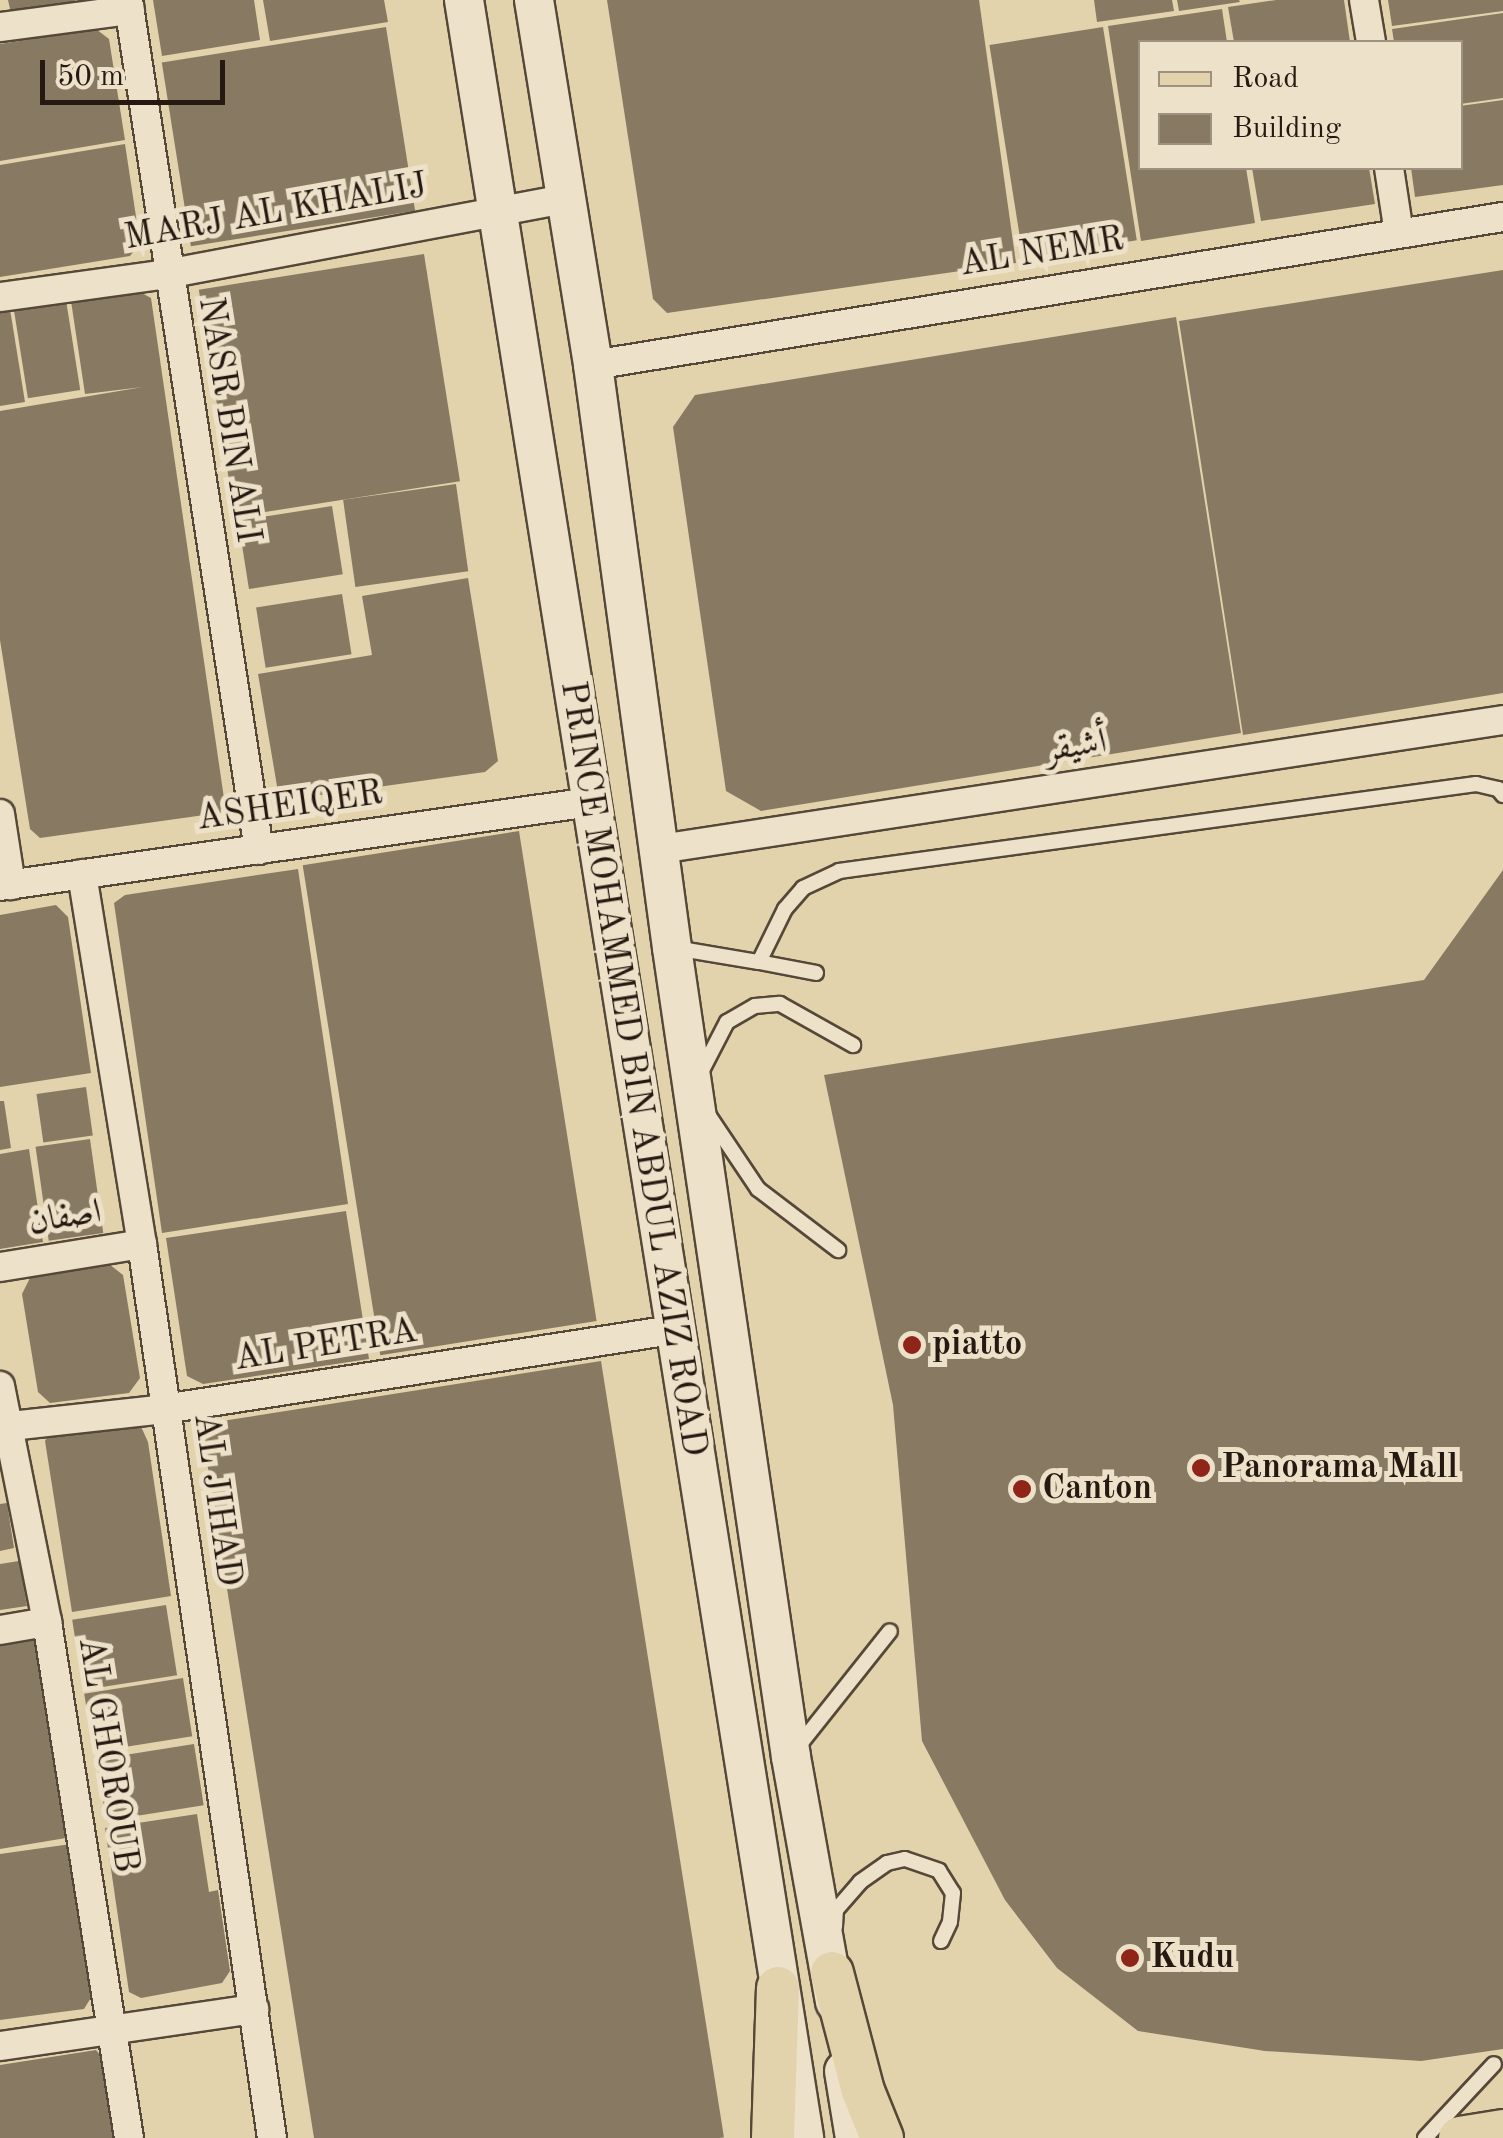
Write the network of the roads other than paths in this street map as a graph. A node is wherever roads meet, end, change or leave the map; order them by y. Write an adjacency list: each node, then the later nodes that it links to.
1 (464, 0): 9 (main road, PRINCE MOHAMMED BIN ABDUL AZIZ ROAD)
2 (534, 0): 8 (main road, PRINCE MOHAMMED BIN ABDUL AZIZ ROAD)
3 (1364, 0): 6 (street)
4 (129, 5): 5 (street); 12 (street, NASR BIN ALI)
5 (0, 27)
6 (1371, 40)
7 (1390, 170): 11 (street)
8 (564, 199): 9 (street, MARJ AL KHALIJ); 14 (main road, PRINCE MOHAMMED BIN ABDUL AZIZ ROAD)
9 (495, 212): 12 (street, MARJ AL KHALIJ); 17 (main road, PRINCE MOHAMMED BIN ABDUL AZIZ ROAD)
10 (1503, 218): 11 (street, AL NEMR)
11 (1399, 233): 14 (street, AL NEMR)
12 (167, 274): 13 (street, MARJ AL KHALIJ); 20 (street, NASR BIN ALI)
13 (0, 296)
14 (593, 365): 19 (main road, PRINCE MOHAMMED BIN ABDUL AZIZ ROAD)
15 (1503, 720): 19 (street, أشيقر)
16 (1503, 795): 24 (lane)
17 (590, 802): 20 (street, ASHEIQER); 29 (main road, PRINCE MOHAMMED BIN ABDUL AZIZ ROAD)
18 (0, 814): 22 (street)
19 (660, 849): 23 (main road, PRINCE MOHAMMED BIN ABDUL AZIZ ROAD)
20 (259, 850): 21 (street, ASHEIQER)
21 (82, 874): 22 (street, ASHEIQER); 30 (street, AL JIHAD)
22 (6, 886)
23 (672, 948): 24 (lane); 27 (main road, PRINCE MOHAMMED BIN ABDUL AZIZ ROAD)
24 (758, 962): 25 (lane)
25 (816, 974)
26 (853, 1045): 27 (lane)
27 (692, 1089): 28 (main road, PRINCE MOHAMMED BIN ABDUL AZIZ ROAD); 31 (lane)
28 (709, 1201): 29 (main road); 40 (main road, PRINCE MOHAMMED BIN ABDUL AZIZ ROAD)
29 (654, 1211): 33 (main road, PRINCE MOHAMMED BIN ABDUL AZIZ ROAD)
30 (142, 1244): 32 (street, اصفان); 35 (street, AL JIHAD)
31 (838, 1250)
32 (0, 1267)
33 (672, 1330): 35 (street, AL PETRA); 43 (main road, PRINCE MOHAMMED BIN ABDUL AZIZ ROAD)
34 (0, 1386): 36 (street, AL GHOROUB)
35 (164, 1409): 36 (street, AL PETRA); 44 (street, AL JIHAD)
36 (5, 1434): 37 (street, AL GHOROUB)
37 (47, 1622): 38 (street); 45 (street, AL GHOROUB)
38 (0, 1630)
39 (890, 1632): 40 (lane)
40 (791, 1756): 42 (main road, PRINCE MOHAMMED BIN ABDUL AZIZ ROAD)
41 (941, 1941): 42 (lane)
42 (832, 1973): 53 (main road, PRINCE MOHAMMED BIN ABDUL AZIZ ROAD); 54 (main road)
43 (778, 1988): 51 (main road); 52 (main road, PRINCE MOHAMMED BIN ABDUL AZIZ ROAD)
44 (254, 2009): 45 (street); 50 (street, AL JIHAD)
45 (114, 2031): 46 (street); 49 (street, AL GHOROUB)
46 (0, 2046)
47 (1494, 2064): 55 (lane)
48 (1503, 2131): 56 (main road)
49 (129, 2138)
50 (272, 2138)
51 (773, 2138)
52 (804, 2138)
53 (855, 2138)
54 (882, 2138)
55 (1424, 2138)
56 (1460, 2138)

